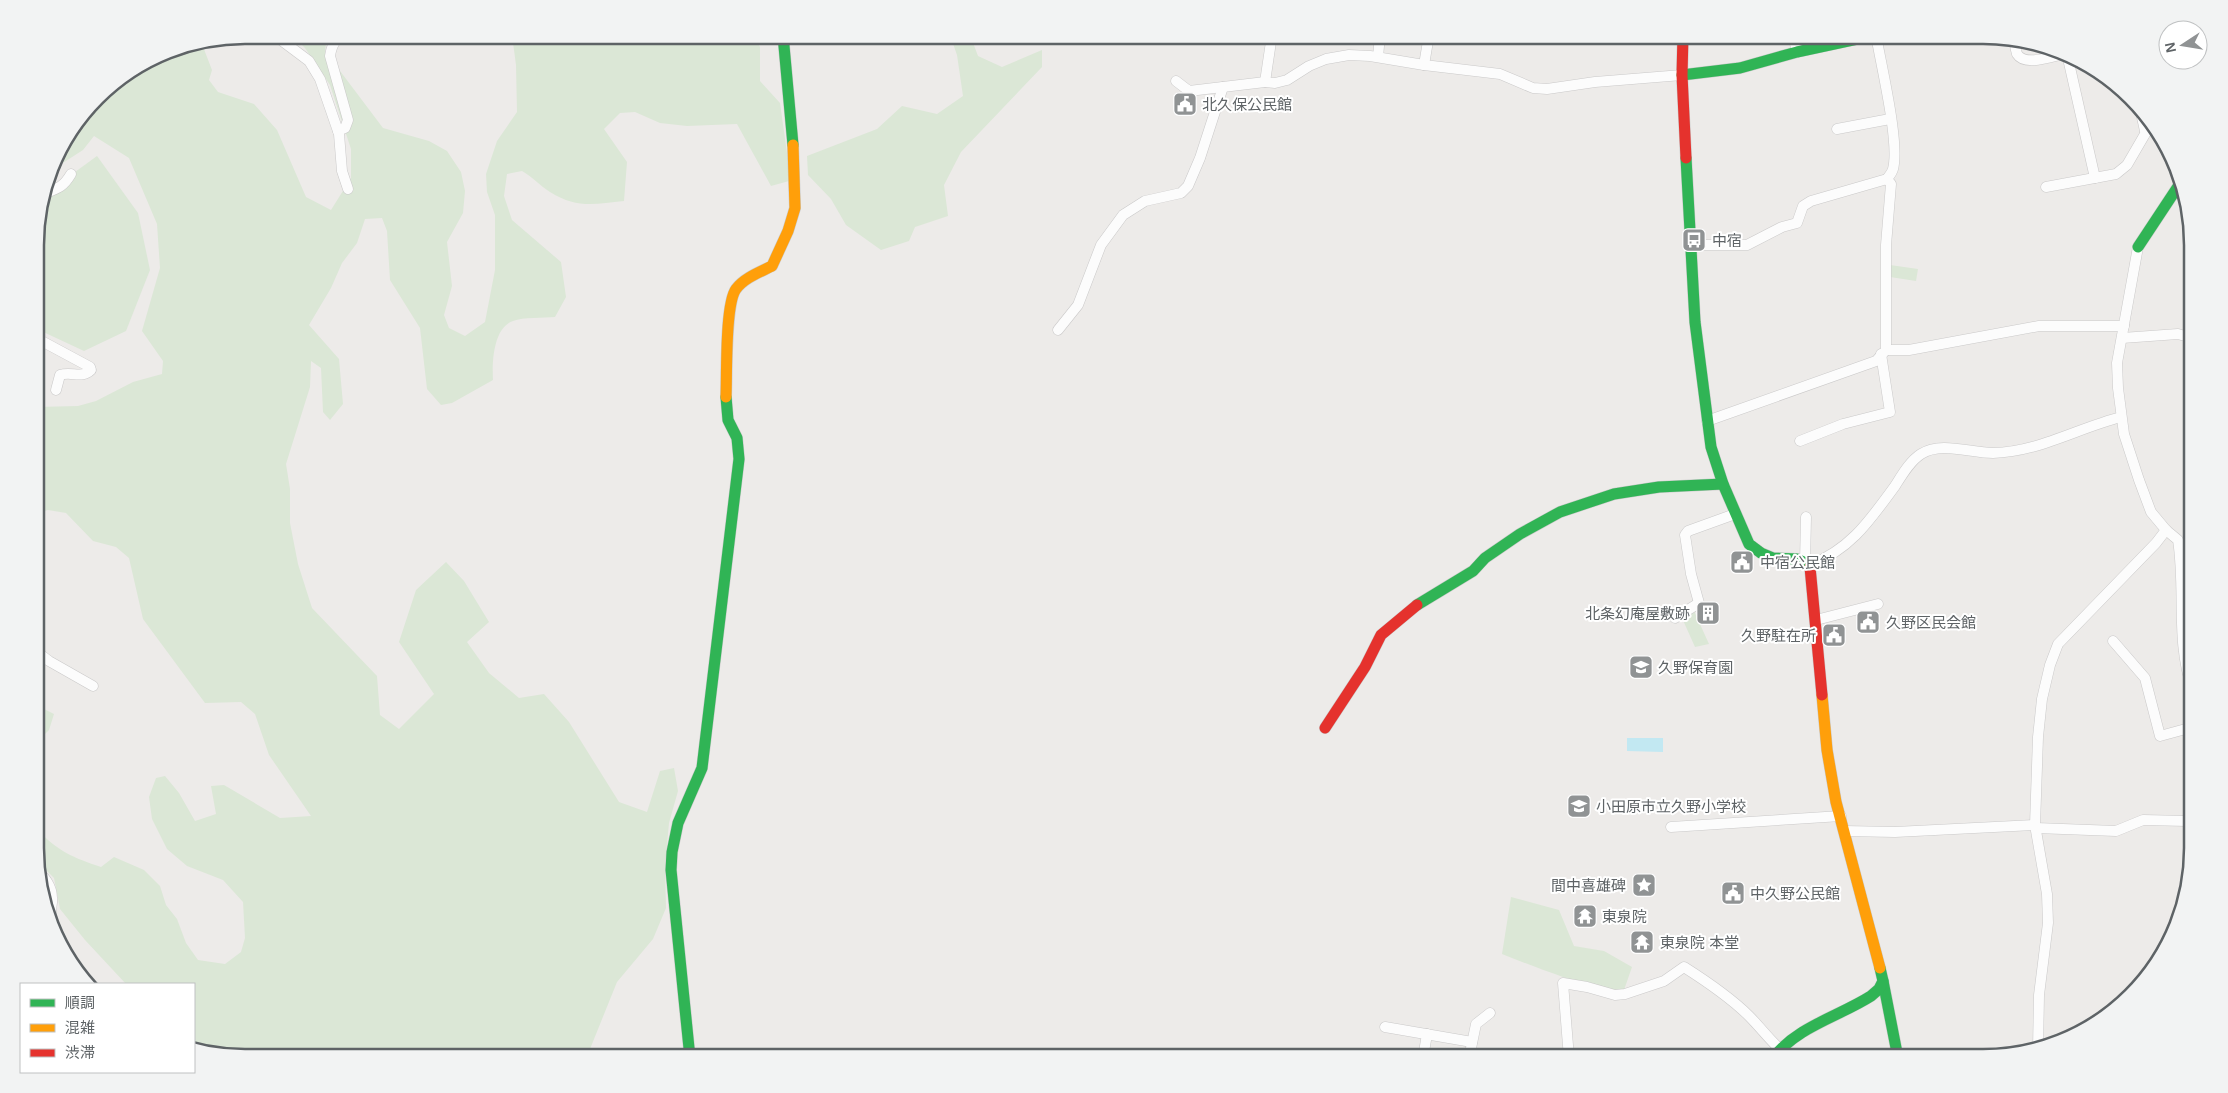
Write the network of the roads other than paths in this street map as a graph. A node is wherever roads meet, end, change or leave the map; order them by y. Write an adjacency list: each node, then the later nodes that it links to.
1 (286, 44): 25 (street)
2 (333, 44): 25 (street)
3 (784, 44): 73 (street)
4 (1271, 44): 19 (street)
5 (1379, 44): 14 (street)
6 (1427, 44): 16 (street)
7 (1683, 44): 17 (street)
8 (1795, 44): 12 (street)
9 (1834, 44): 12 (street)
10 (1878, 44): 21 (street)
11 (2016, 47): 13 (street)
12 (1797, 52): 17 (street)
13 (2053, 56)
14 (1378, 57): 16 (street); 19 (street)
15 (2067, 62): 28 (street)
16 (1424, 65): 17 (street)
17 (1682, 76): 34 (street)
18 (1176, 81): 20 (street)
19 (1265, 82): 20 (street)
20 (1223, 87): 37 (street)
21 (1890, 119): 24 (street); 29 (street)
22 (2143, 122): 26 (street)
23 (2147, 128): 26 (street)
24 (1837, 129)
25 (338, 131): 31 (street)
26 (2145, 131): 28 (street)
27 (71, 174): 33 (street)
28 (2095, 178): 30 (street)
29 (1887, 179): 34 (street); 41 (street)
30 (2046, 187)
31 (348, 189)
32 (2176, 189): 35 (street)
33 (51, 191)
34 (1690, 245): 44 (street)
35 (2138, 246): 36 (street)
36 (2124, 326): 39 (street); 41 (street)
37 (1058, 330)
38 (2184, 336): 39 (street)
39 (2122, 338): 43 (street)
40 (44, 342): 42 (street)
41 (1884, 352): 44 (street); 45 (street)
42 (56, 390)
43 (2121, 417): 49 (street); 50 (street)
44 (1707, 421): 46 (street)
45 (1800, 441)
46 (1723, 484): 47 (street); 58 (street)
47 (1735, 514): 50 (street); 52 (street)
48 (1806, 517): 50 (street)
49 (2166, 530): 55 (street); 63 (street)
50 (1808, 564): 53 (street)
51 (1878, 604): 53 (street)
52 (1675, 618)
53 (1816, 620): 60 (street)
54 (2112, 641): 59 (street)
55 (2184, 655)
56 (44, 657): 57 (street)
57 (93, 686)
58 (1325, 728)
59 (2184, 729)
60 (1841, 816): 62 (street); 64 (street)
61 (2184, 820): 63 (street)
62 (1671, 826)
63 (2036, 827): 64 (street); 71 (street)
64 (1844, 831): 67 (street)
65 (46, 879): 66 (street)
66 (51, 902)
67 (1883, 982): 78 (street); 79 (street)
68 (1490, 1013): 72 (street)
69 (1385, 1027): 70 (street)
70 (1428, 1034): 72 (street); 74 (street)
71 (2038, 1041)
72 (1472, 1042): 75 (street)
73 (689, 1049)
74 (1425, 1049)
75 (1471, 1049)
76 (1568, 1049): 77 (street)
77 (1772, 1049)
78 (1782, 1049)
79 (1894, 1049)

